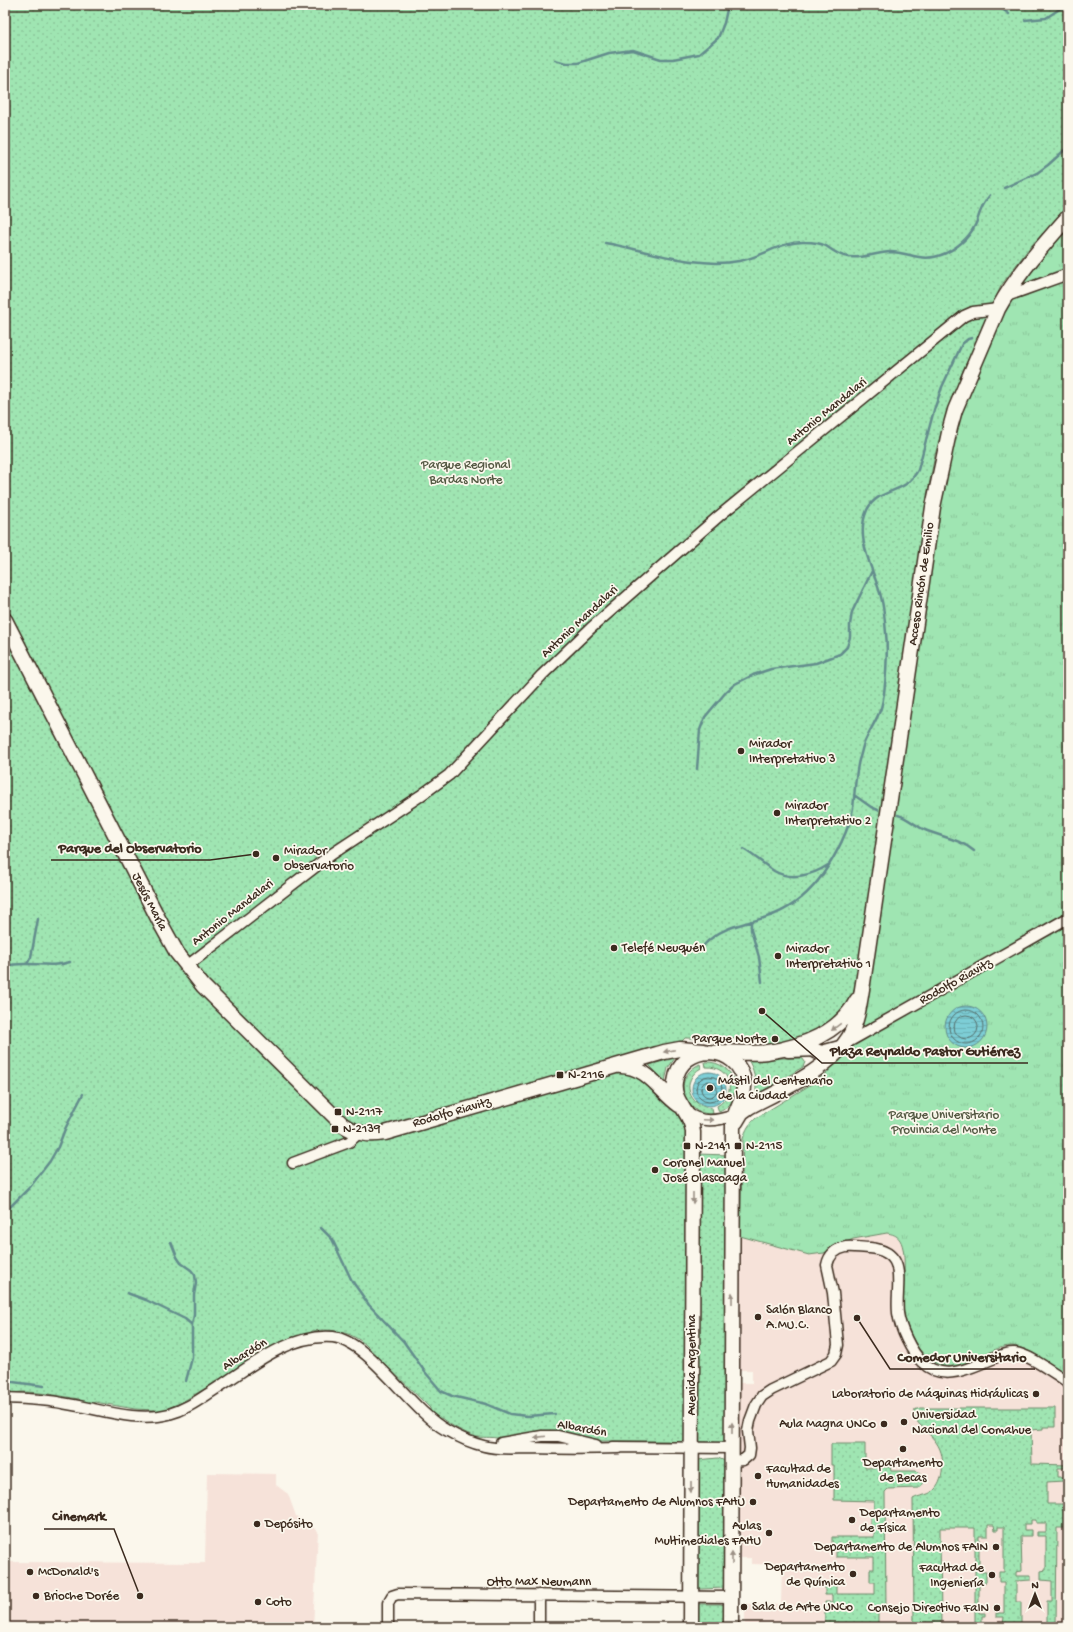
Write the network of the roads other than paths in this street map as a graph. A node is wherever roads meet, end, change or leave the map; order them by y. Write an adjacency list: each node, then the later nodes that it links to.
1 (1068, 217): 3 (main road, Acceso Rincón de Emilio)
2 (1068, 274): 3 (street, Antonio Mandalari)
3 (1001, 303): 6 (street, Antonio Mandalari); 7 (main road, Acceso Rincón de Emilio)
4 (5, 620): 6 (main road, Jesús María)
5 (1068, 918): 8 (street, Rodolfo Riavitz)
6 (186, 966): 19 (main road, Jesús María)
7 (863, 983): 8 (street); 9 (main road, Acceso Rincón de Emilio); 12 (main road, Acceso Rincón de Emilio, one-way to 12)
8 (876, 1027): 9 (street, Rodolfo Riavitz)
9 (843, 1045): 10 (street, Rodolfo Riavitz); 13 (main road, Rodolfo Riavitz)
10 (816, 1051): 12 (street, Rodolfo Riavitz); 13 (main road)
11 (710, 1052): 12 (main road, Rodolfo Riavitz); 14 (main road, Rodolfo Riavitz, one-way to 14); 16 (main road); 17 (main road)
12 (766, 1052)
13 (824, 1064): 15 (main road, Rodolfo Riavitz)
14 (615, 1066): 16 (main road, Rodolfo Riavitz); 19 (main road, Rodolfo Riavitz)
15 (749, 1107): 17 (main road); 18 (main road, Rodolfo Riavitz)
16 (682, 1109): 17 (street, one-way to 17); 23 (main road, Avenida Argentina, one-way to 23)
17 (734, 1115): 18 (main road)
18 (733, 1132): 24 (main road, one-way to 18)
19 (359, 1133): 20 (street)
20 (293, 1163)
21 (1068, 1382): 24 (street)
22 (5, 1398): 23 (street, Albardón)
23 (692, 1448): 24 (street, Albardón); 26 (main road, Avenida Argentina, one-way to 26)
24 (732, 1454): 27 (main road, one-way to 24)
25 (539, 1595): 26 (street, Otto Max Neumann); 28 (street, Otto Max Neumann); 29 (street)
26 (691, 1596): 27 (street, Otto Max Neumann); 30 (main road, Avenida Argentina)
27 (732, 1597): 31 (main road)
28 (388, 1627)
29 (539, 1627)
30 (690, 1627)
31 (731, 1627)

